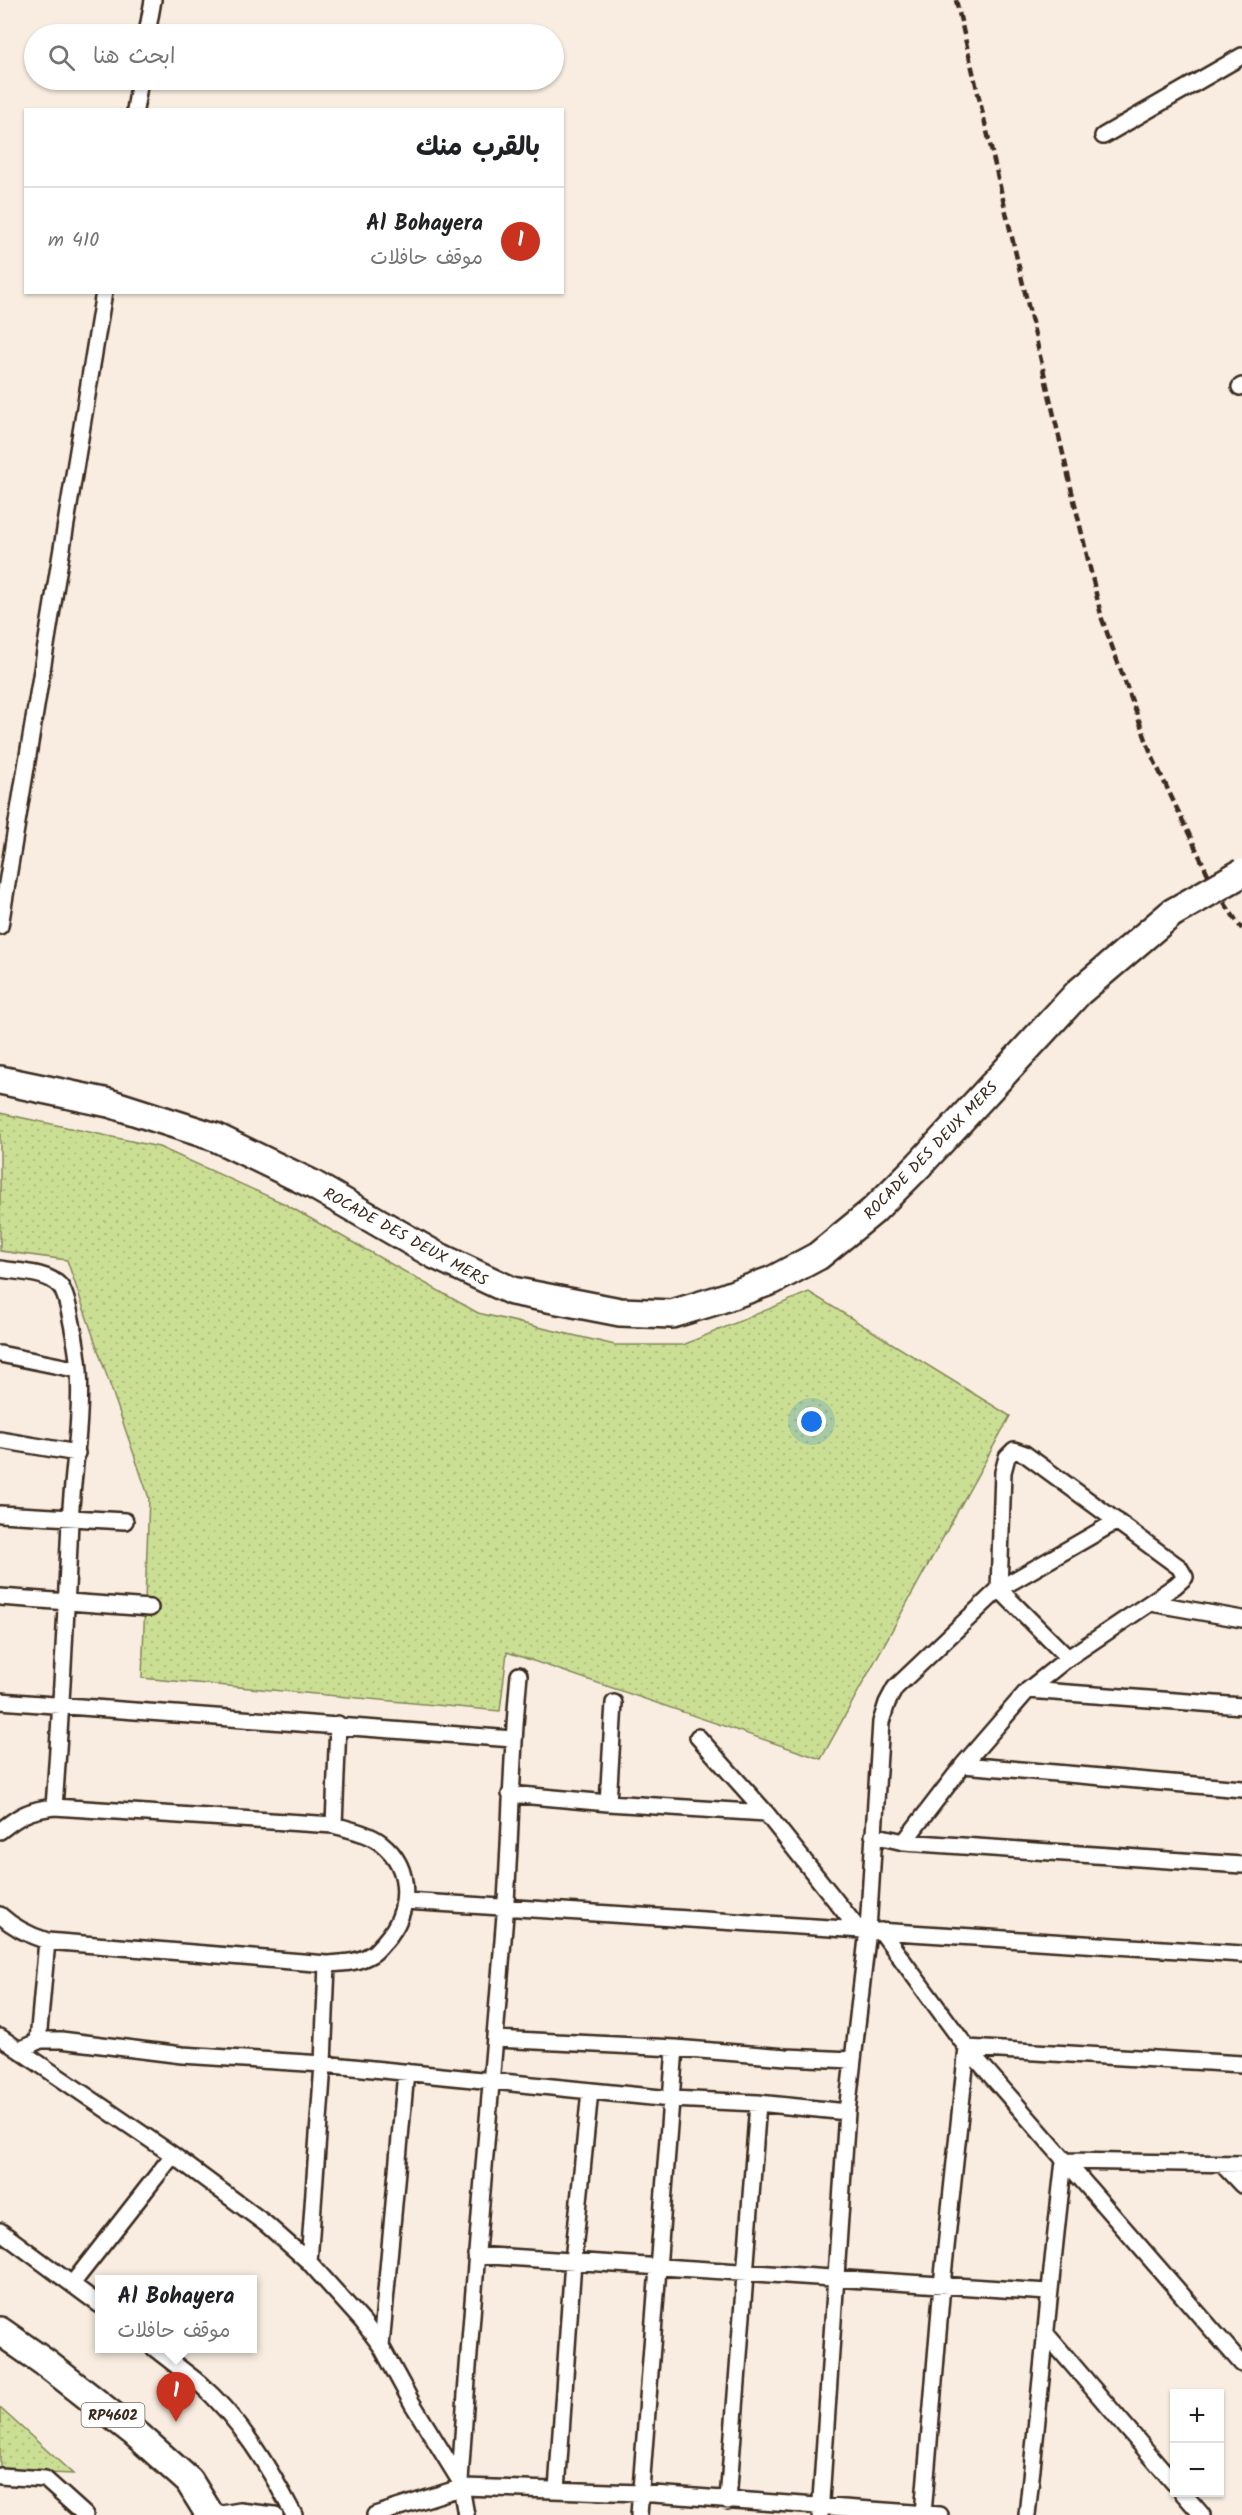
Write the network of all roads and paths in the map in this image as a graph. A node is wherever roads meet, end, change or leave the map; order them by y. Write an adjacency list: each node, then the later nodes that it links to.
1 (153, 0): 2 (street)
2 (149, 24)
3 (1242, 56): 6 (street)
4 (138, 90): 5 (street)
5 (135, 108)
6 (1102, 135)
7 (104, 294): 9 (street)
8 (1242, 873): 10 (highway, ROCADE DES DEUX MERS, bridge)
9 (0, 926)
10 (0, 1080)
11 (0, 1269): 13 (street)
12 (0, 1354): 13 (street)
13 (79, 1370): 15 (street)
14 (0, 1440): 15 (street)
15 (77, 1453): 17 (street)
16 (0, 1514): 17 (street)
17 (70, 1518): 18 (street); 22 (street)
18 (125, 1521)
19 (1117, 1521): 20 (street); 20 (street); 23 (street)
20 (999, 1589): 26 (street); 44 (street)
21 (0, 1597): 22 (street)
22 (68, 1602): 24 (street); 31 (street)
23 (1150, 1603): 25 (street); 26 (street)
24 (150, 1608)
25 (1242, 1619)
26 (1068, 1658): 28 (street)
27 (519, 1675): 35 (street)
28 (1028, 1690): 32 (street); 36 (street)
29 (0, 1701): 31 (street)
30 (614, 1703): 39 (street)
31 (62, 1706): 33 (street); 40 (street)
32 (1242, 1706)
33 (338, 1724): 35 (street); 42 (street)
34 (698, 1737): 41 (street)
35 (513, 1739): 38 (street)
36 (963, 1765): 37 (street); 45 (street)
37 (1242, 1789)
38 (510, 1794): 39 (street); 48 (street)
39 (608, 1803): 41 (street)
40 (54, 1808): 42 (street); 43 (street)
41 (766, 1813): 50 (street)
42 (334, 1825): 47 (street)
43 (0, 1831)
44 (873, 1835): 45 (street); 50 (street)
45 (904, 1842): 46 (street)
46 (1242, 1865)
47 (405, 1901): 48 (street); 53 (street)
48 (505, 1907): 50 (street); 55 (street)
49 (0, 1915): 51 (street)
50 (869, 1930): 52 (street); 58 (street); 60 (street)
51 (47, 1941): 53 (street); 56 (street)
52 (1242, 1954)
53 (327, 1964): 61 (street)
54 (0, 2037): 59 (street)
55 (495, 2039): 57 (street); 64 (street)
56 (38, 2041): 59 (street); 61 (street)
57 (675, 2048): 60 (street); 66 (street)
58 (967, 2048): 62 (street); 70 (street); 82 (street)
59 (19, 2050): 69 (street)
60 (852, 2060): 68 (street)
61 (323, 2064): 63 (street); 77 (street)
62 (1242, 2064)
63 (406, 2072): 64 (street); 87 (street)
64 (490, 2080): 65 (street); 75 (street)
65 (590, 2091): 66 (street); 76 (street)
66 (671, 2099): 67 (street); 78 (street)
67 (758, 2103): 68 (street); 79 (street)
68 (847, 2112): 80 (street)
69 (173, 2155): 77 (street); 81 (street)
70 (1064, 2161): 72 (street); 83 (street); 89 (street)
71 (1242, 2163): 72 (street)
72 (1222, 2164): 73 (street)
73 (1242, 2185)
74 (0, 2231): 81 (street)
75 (476, 2255): 76 (street); 92 (street)
76 (573, 2261): 78 (street); 93 (street)
77 (309, 2262): 87 (street)
78 (659, 2266): 79 (street); 94 (street)
79 (745, 2271): 80 (street); 96 (street)
80 (837, 2278): 82 (street); 97 (street)
81 (72, 2283): 84 (street)
82 (942, 2285): 83 (street); 98 (street)
83 (1048, 2292): 86 (street)
84 (95, 2302)
85 (0, 2331): 100 (highway, RP4602)
86 (1047, 2335): 91 (street); 108 (street)
87 (381, 2346): 92 (street)
88 (159, 2353): 103 (street)
89 (1242, 2364)
90 (0, 2476): 99 (street)
91 (1170, 2478)
92 (461, 2484): 93 (street); 104 (street); 105 (street)
93 (557, 2490): 94 (street)
94 (640, 2493): 96 (street); 106 (street)
95 (1186, 2497): 109 (street)
96 (728, 2500): 97 (street)
97 (820, 2512): 98 (street)
98 (923, 2514): 107 (street)
99 (85, 2515)
100 (210, 2515)
101 (216, 2515): 102 (street)
102 (275, 2515)
103 (294, 2515)
104 (375, 2515)
105 (466, 2515)
106 (639, 2515)
107 (940, 2515)
108 (1027, 2515)
109 (1202, 2515)

